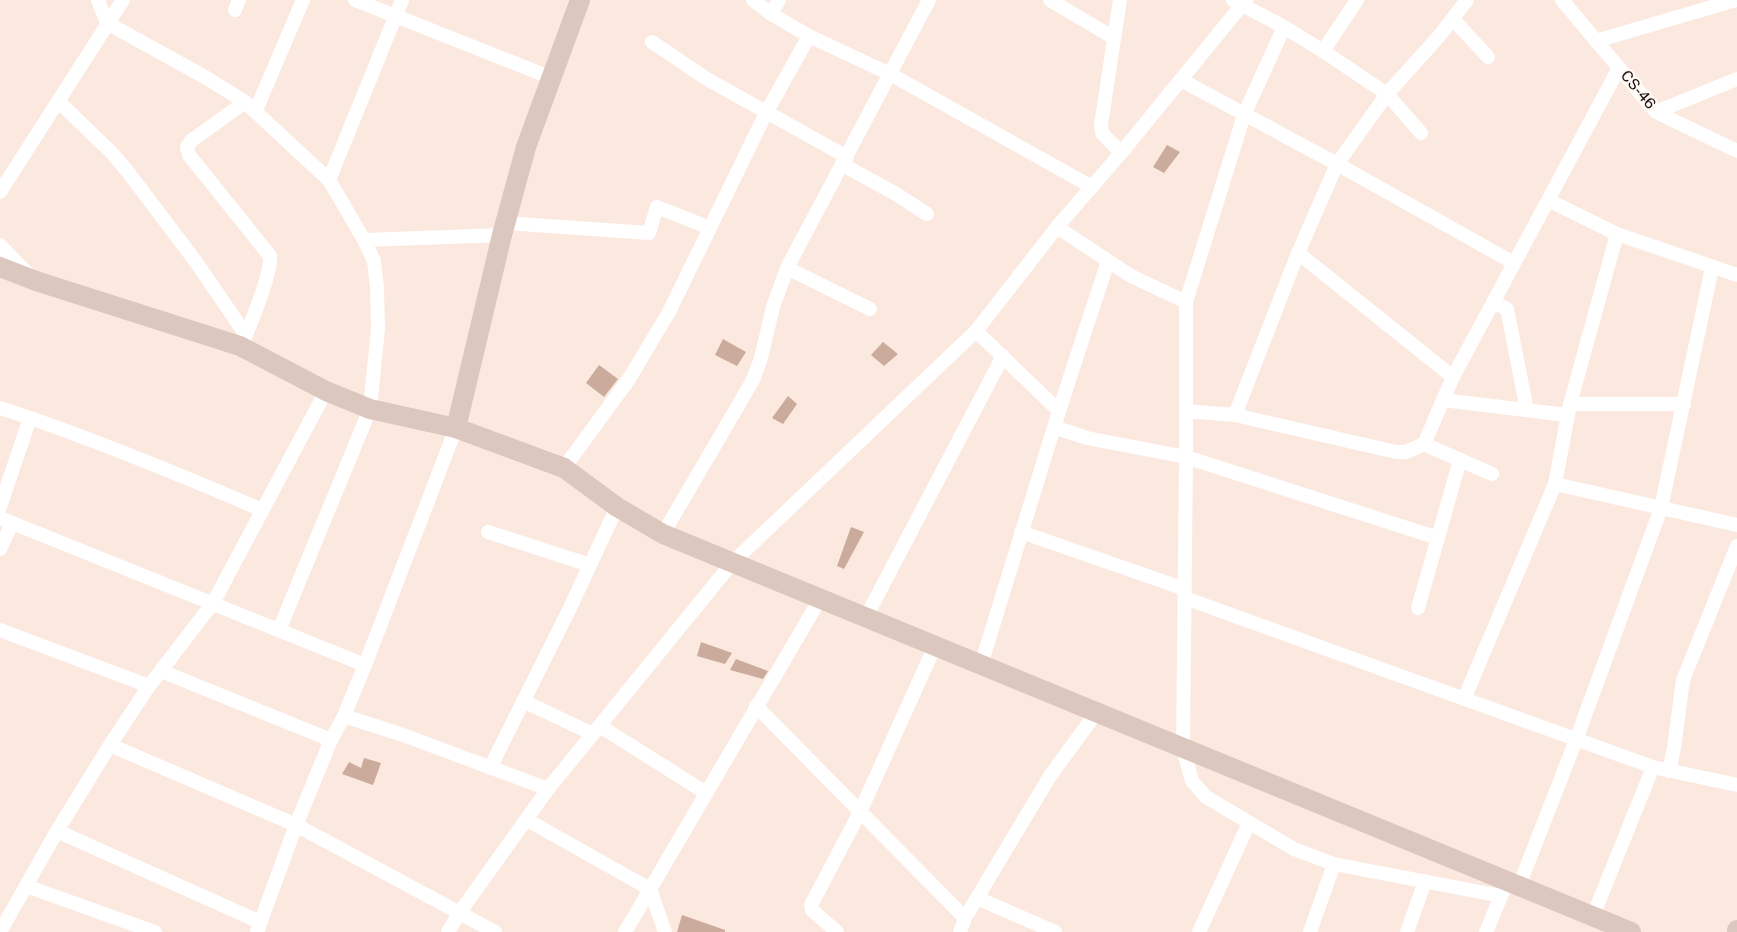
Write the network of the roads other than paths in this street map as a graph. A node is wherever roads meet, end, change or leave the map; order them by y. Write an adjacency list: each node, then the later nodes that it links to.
1 (98, 0): 21 (street)
2 (123, 0): 21 (street)
3 (303, 0): 36 (street)
4 (355, 0): 19 (street)
5 (402, 0): 19 (street)
6 (580, 0): 31 (street)
7 (753, 0): 18 (street)
8 (779, 0): 18 (street)
9 (929, 0): 30 (street)
10 (1050, 0): 24 (street)
11 (1120, 0): 24 (street)
12 (1358, 0): 27 (street)
13 (1467, 0): 20 (street)
14 (1562, 0): 25 (street, CS-46)
15 (1736, 0): 17 (street)
16 (1241, 1): 22 (street); 33 (street)
17 (1707, 4): 25 (street)
18 (771, 14): 23 (street)
19 (395, 16): 31 (street); 45 (street)
20 (1453, 19): 28 (street); 34 (street)
21 (107, 23): 35 (street); 36 (street)
22 (1284, 27): 27 (street); 39 (street)
23 (809, 36): 30 (street); 38 (street)
24 (1114, 38): 42 (street)
25 (1596, 40): 29 (street, CS-46)
26 (652, 42): 38 (street)
27 (1323, 51): 34 (street)
28 (1488, 57)
29 (1619, 68): 37 (street, CS-46); 48 (street)
30 (890, 74): 43 (street); 46 (street)
31 (552, 78): 52 (street)
32 (1737, 79): 37 (street)
33 (1181, 80): 39 (street); 42 (street)
34 (1387, 94): 40 (street); 44 (street)
35 (58, 101): 47 (street); 68 (street)
36 (250, 106): 45 (street); 68 (street)
37 (1656, 112): 41 (street, CS-46)
38 (766, 113): 43 (street); 51 (street)
39 (1244, 115): 44 (street); 64 (street)
40 (1421, 133)
41 (1737, 151)
42 (1121, 153): 46 (street)
43 (845, 161): 49 (street); 60 (street)
44 (1337, 164): 56 (street); 58 (street)
45 (329, 180): 54 (street)
46 (1092, 186): 50 (street)
47 (0, 192)
48 (1548, 200): 53 (street); 58 (street)
49 (927, 214)
50 (1057, 227): 57 (street); 67 (street)
51 (710, 228): 52 (street); 87 (street)
52 (504, 229): 54 (street); 83 (street)
53 (1617, 234): 61 (street); 77 (street)
54 (364, 240): 75 (street)
55 (0, 245): 63 (street)
56 (1298, 252): 70 (street); 80 (street)
57 (1108, 261): 64 (street); 78 (street)
58 (1514, 263): 65 (street)
59 (0, 266): 63 (street)
60 (787, 268): 66 (street); 98 (street)
61 (1712, 268): 62 (street); 73 (street)
62 (1737, 275)
63 (36, 282): 68 (street)
64 (1186, 302): 79 (street)
65 (1493, 302): 70 (street); 76 (street)
66 (870, 309)
67 (976, 331): 69 (street); 102 (street)
68 (243, 340): 71 (street)
69 (1003, 356): 78 (street); 108 (street)
70 (1453, 377): 72 (street)
71 (326, 391): 75 (street); 93 (street)
72 (1443, 400): 76 (street); 84 (street)
73 (1684, 404): 77 (street); 92 (street)
74 (0, 408): 81 (street)
75 (370, 409): 83 (street); 110 (street)
76 (1527, 410): 77 (street)
77 (1569, 410): 89 (street)
78 (1059, 411): 82 (street)
79 (1186, 411): 80 (street); 85 (street)
80 (1235, 415): 84 (street)
81 (30, 418): 90 (street); 93 (street)
82 (1054, 427): 85 (street); 97 (street)
83 (456, 428): 87 (street); 113 (street)
84 (1424, 444): 86 (street)
85 (1186, 457): 99 (street); 104 (street)
86 (1460, 460): 88 (street); 99 (street)
87 (564, 468): 91 (street)
88 (1492, 474)
89 (1555, 484): 92 (street); 116 (street)
90 (0, 507)
91 (617, 507): 98 (street); 103 (street)
92 (1661, 508): 95 (street); 123 (street)
93 (262, 510): 106 (street)
94 (6, 520): 101 (street); 106 (street)
95 (1737, 525)
96 (488, 532): 103 (street)
97 (1021, 532): 104 (street); 112 (street)
98 (663, 534): 102 (street)
99 (1438, 538): 107 (street)
100 (1737, 546): 128 (street)
101 (0, 549)
102 (732, 563): 105 (street); 121 (street)
103 (590, 564): 117 (street)
104 (1185, 594): 116 (street); 125 (street)
105 (820, 599): 108 (street); 118 (street)
106 (213, 603): 110 (street); 114 (street)
107 (1418, 608)
108 (866, 618): 111 (street)
109 (0, 630): 115 (street)
110 (279, 630): 113 (street)
111 (935, 646): 112 (street); 132 (street)
112 (981, 665): 119 (street)
113 (365, 666): 120 (street)
114 (161, 671): 115 (street); 122 (street)
115 (149, 686): 124 (street)
116 (1464, 699): 123 (street)
117 (523, 702): 121 (street); 127 (street)
118 (756, 706): 131 (street); 132 (street)
119 (1096, 713): 125 (street); 142 (street)
120 (344, 716): 122 (street); 127 (street)
121 (597, 730): 130 (street); 131 (street)
122 (331, 740): 135 (street)
123 (1576, 740): 126 (street); 140 (street)
124 (110, 745): 135 (street); 136 (street)
125 (1183, 748): 134 (street); 140 (street)
126 (1653, 767): 128 (street); 145 (street)
127 (490, 768): 130 (street)
128 (1669, 771): 129 (street)
129 (1737, 785)
130 (548, 789): 133 (street)
131 (706, 793): 141 (street)
132 (860, 812): 146 (street); 154 (street)
133 (527, 820): 141 (street); 143 (street)
134 (1249, 823): 137 (street); 157 (street)
135 (296, 825): 143 (street); 147 (street)
136 (57, 831): 139 (street); 147 (street)
137 (1334, 864): 138 (street); 158 (street)
138 (1425, 881): 140 (street); 159 (street)
139 (26, 886): 144 (street); 149 (street)
140 (1509, 888): 145 (street); 160 (street)
141 (650, 889): 152 (street); 153 (street)
142 (977, 898): 146 (street); 156 (street)
143 (460, 912): 150 (street); 151 (street)
144 (5, 913): 148 (street)
145 (1593, 916): 161 (street)
146 (965, 918): 155 (street)
147 (259, 927)
148 (0, 932)
149 (155, 932)
150 (448, 932)
151 (495, 932)
152 (625, 932)
153 (665, 932)
154 (837, 932)
155 (960, 932)
156 (1054, 932)
157 (1199, 932)
158 (1310, 932)
159 (1407, 932)
160 (1486, 932)
161 (1631, 932)

